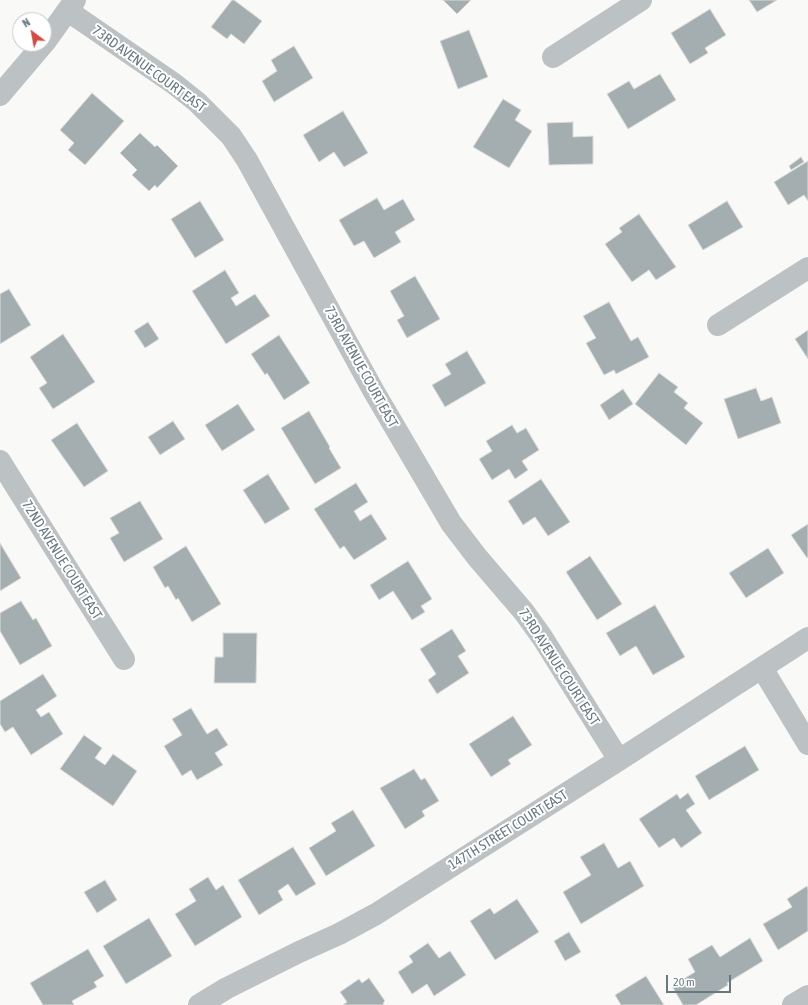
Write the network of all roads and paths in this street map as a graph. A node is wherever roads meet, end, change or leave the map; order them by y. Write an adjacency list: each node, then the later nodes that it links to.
1 (641, 0): 3 (street)
2 (72, 5): 4 (street); 12 (street, 73RD AVENUE COURT EAST)
3 (553, 57)
4 (0, 95)
5 (808, 268): 6 (street)
6 (718, 325)
7 (0, 461): 9 (street, 72ND AVENUE COURT EAST)
8 (808, 638): 10 (street, 147TH STREET COURT EAST)
9 (124, 659)
10 (762, 668): 11 (street); 12 (street, 147TH STREET COURT EAST)
11 (808, 744)
12 (619, 760): 14 (street, 147TH STREET COURT EAST)
13 (808, 996): 15 (street)
14 (199, 1005)
15 (793, 1005)

